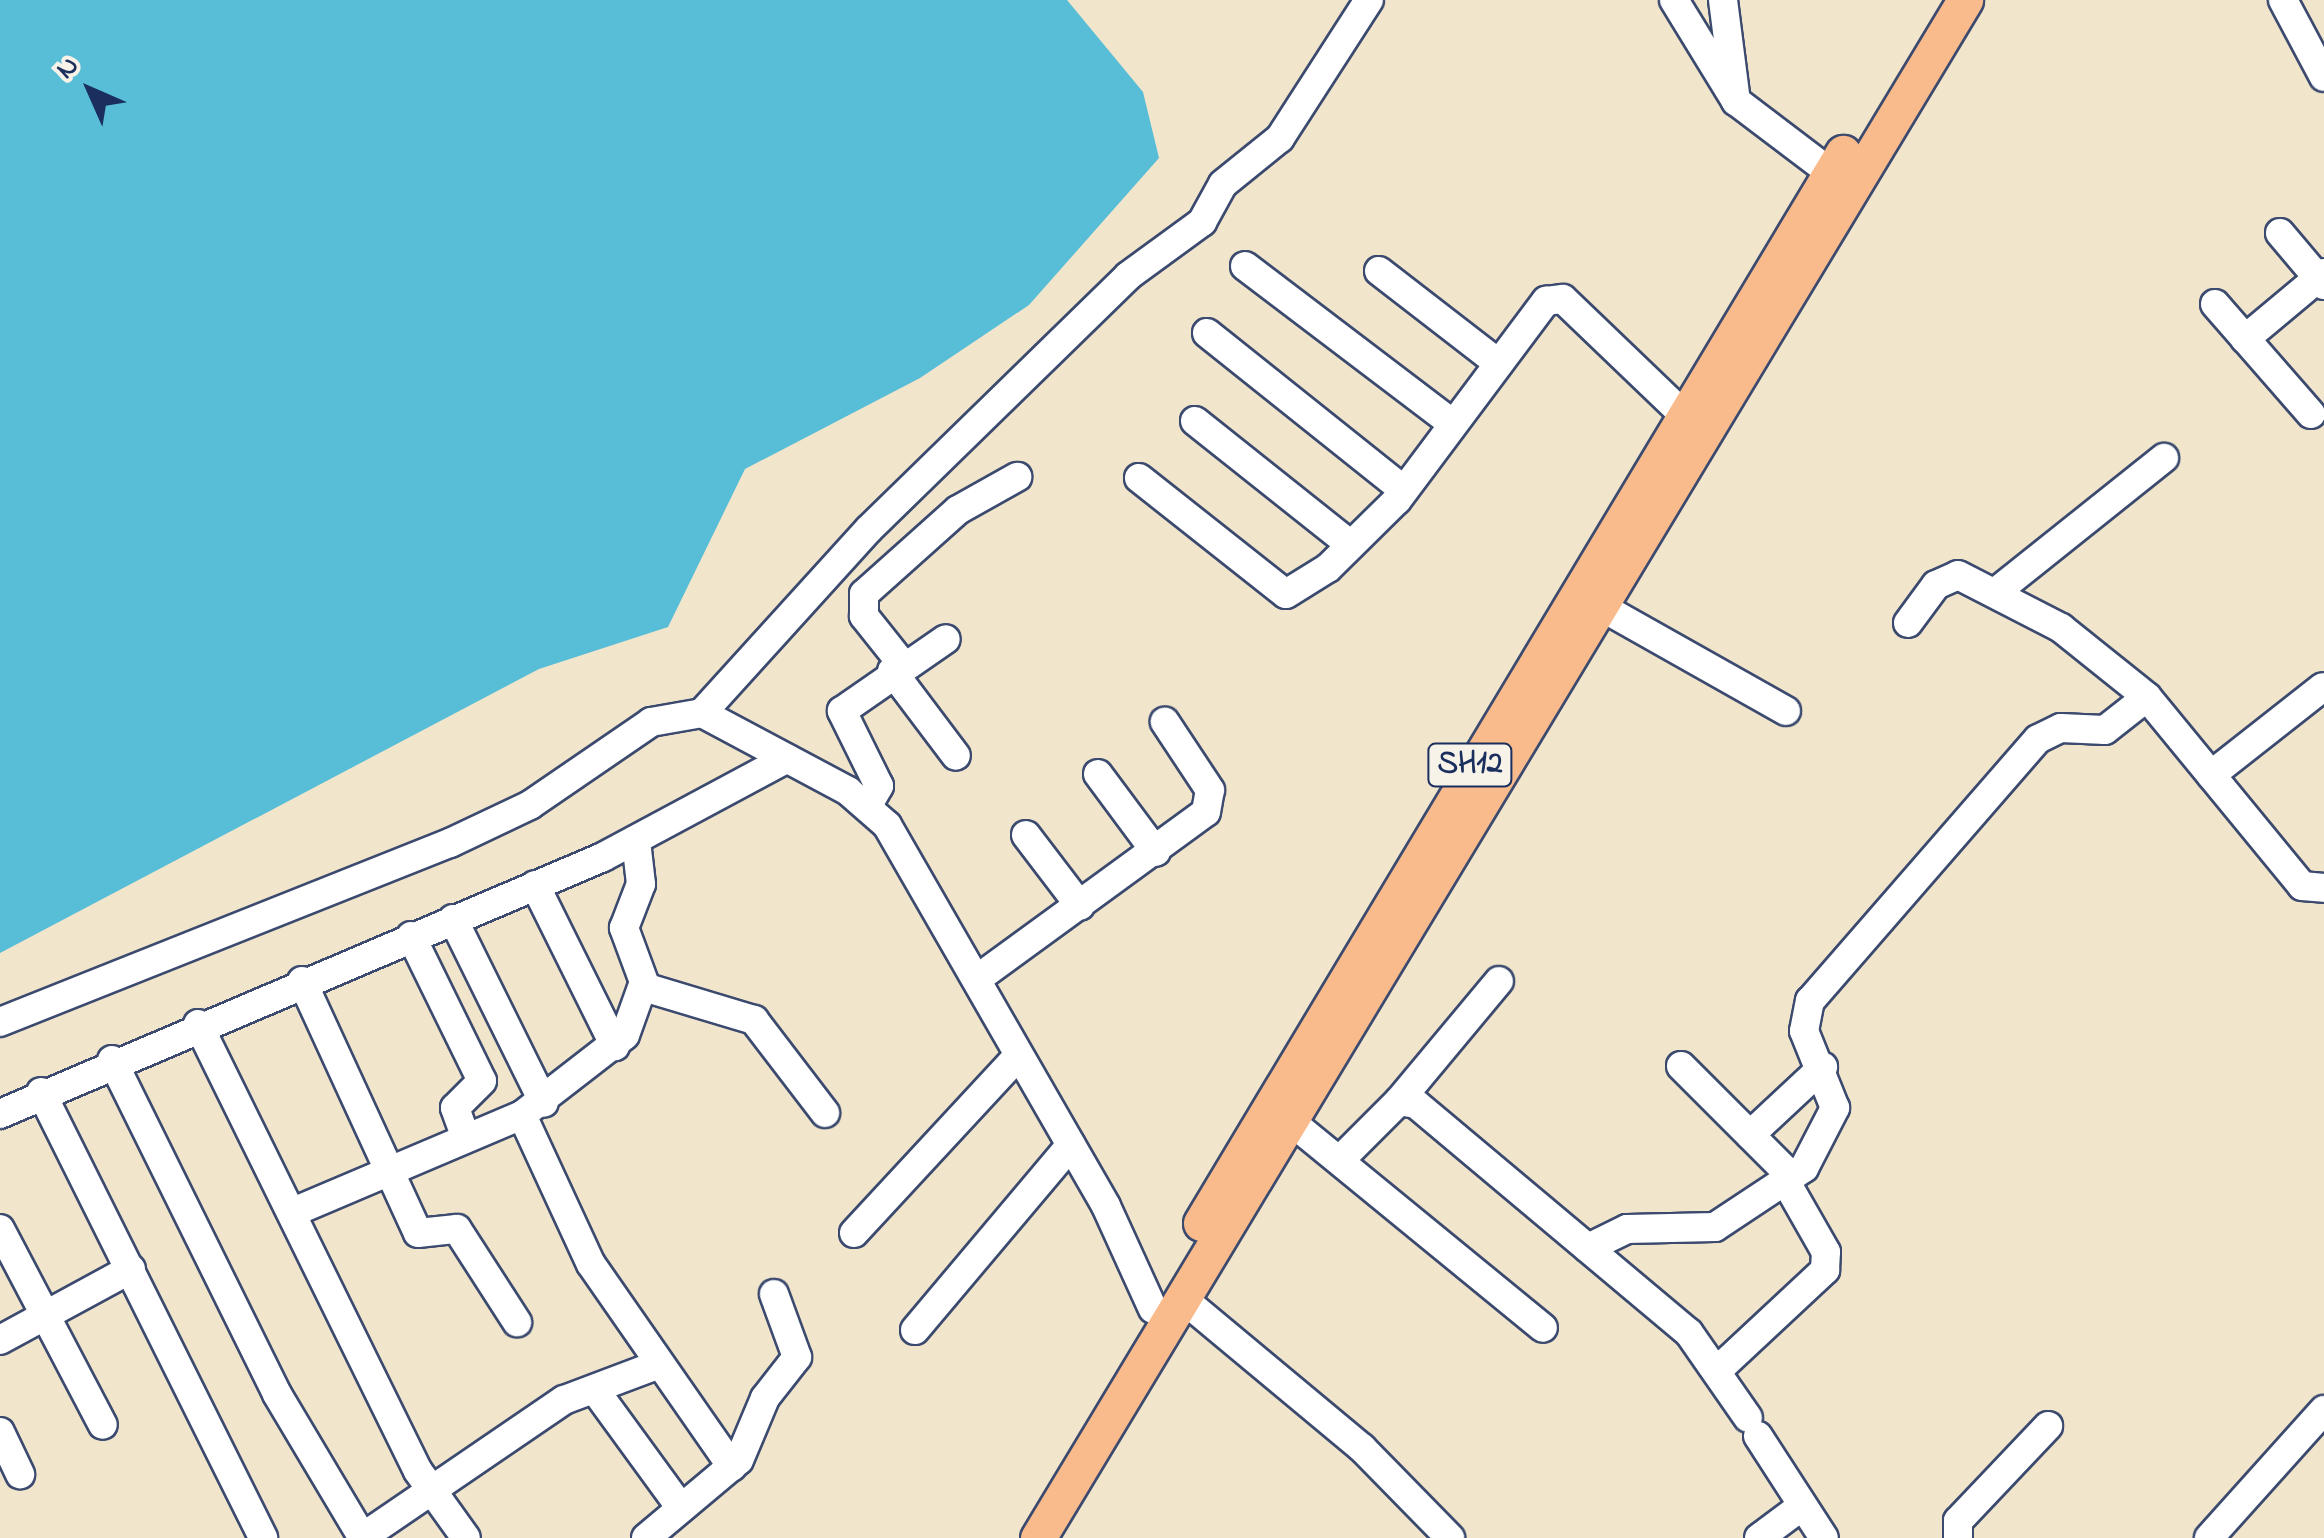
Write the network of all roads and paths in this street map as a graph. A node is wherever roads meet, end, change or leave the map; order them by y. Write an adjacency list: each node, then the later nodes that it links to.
1 (1369, 0): 35 (street)
2 (1674, 0): 8 (street)
3 (1723, 0): 8 (street)
4 (1936, 0): 9 (main road, SH12)
5 (1965, 0): 28 (main road)
6 (2283, 0): 7 (street)
7 (2324, 77)
8 (1736, 100): 9 (street)
9 (1831, 173): 18 (main road, SH12)
10 (2280, 233): 13 (street)
11 (1245, 266): 21 (street)
12 (1379, 271): 17 (street)
13 (2322, 278): 16 (street)
14 (2215, 304): 16 (street)
15 (1206, 333): 25 (street)
16 (2245, 339): 19 (street)
17 (1498, 363): 18 (street); 21 (street)
18 (1683, 414): 28 (main road, SH12)
19 (2310, 414)
20 (1195, 420): 26 (street)
21 (1453, 424): 25 (street)
22 (2164, 458): 27 (street)
23 (1017, 476): 31 (street)
24 (1139, 478): 26 (street)
25 (1404, 490): 26 (street)
26 (1352, 545)
27 (1996, 592): 29 (street); 33 (street)
28 (1587, 598): 34 (street); 67 (main road); 80 (main road, SH12)
29 (1908, 623)
30 (946, 639): 31 (street)
31 (897, 668): 37 (street); 41 (street)
32 (2323, 688): 40 (street)
33 (2148, 696): 40 (street); 61 (street)
34 (1786, 711)
35 (702, 713): 38 (street); 55 (street)
36 (1165, 722): 44 (street)
37 (956, 756)
38 (786, 759): 41 (street); 43 (street)
39 (1098, 774): 44 (street)
40 (2210, 775): 46 (street)
41 (868, 805): 51 (street)
42 (1026, 835): 47 (street)
43 (636, 841): 45 (street); 54 (street)
44 (1156, 852): 47 (street)
45 (535, 885): 49 (street); 57 (street)
46 (2313, 887): 48 (street)
47 (1080, 906): 51 (street)
48 (2324, 912)
49 (453, 919): 50 (street); 64 (street)
50 (411, 936): 52 (street); 69 (street)
51 (976, 980): 58 (street)
52 (302, 981): 56 (street); 72 (street)
53 (1498, 981): 63 (street)
54 (644, 987): 57 (street); 65 (street)
55 (0, 1022)
56 (198, 1024): 59 (street); 74 (street)
57 (615, 1046): 64 (street)
58 (1017, 1058): 70 (street); 76 (street)
59 (112, 1060): 62 (street); 99 (street)
60 (1681, 1066): 68 (street)
61 (1823, 1067): 68 (street); 73 (street)
62 (41, 1092): 66 (street); 78 (street)
63 (1399, 1101): 71 (street); 77 (street)
64 (533, 1109): 69 (street); 86 (street)
65 (826, 1113)
66 (0, 1114)
67 (1289, 1120): 71 (street); 80 (main road)
68 (1750, 1135): 73 (street)
69 (465, 1136): 72 (street)
70 (1071, 1145): 80 (street); 84 (street)
71 (1341, 1159): 83 (street)
72 (390, 1176): 74 (street); 82 (street)
73 (1789, 1180): 77 (street); 87 (street)
74 (298, 1210): 95 (street)
75 (0, 1229): 81 (street)
76 (854, 1233)
77 (1588, 1248): 87 (street)
78 (131, 1269): 81 (street); 98 (street)
79 (774, 1294): 93 (street)
80 (1168, 1304): 102 (main road, SH12); 103 (main road); 104 (street)
81 (49, 1313): 85 (street); 90 (street)
82 (517, 1322)
83 (1543, 1328)
84 (915, 1330)
85 (0, 1340)
86 (657, 1365): 88 (street); 93 (street)
87 (1720, 1368): 96 (street)
88 (595, 1390): 95 (street); 97 (street)
89 (2324, 1410): 108 (street)
90 (103, 1425)
91 (2048, 1426): 107 (street)
92 (0, 1432): 94 (street)
93 (732, 1467): 97 (street)
94 (20, 1474)
95 (429, 1489): 99 (street); 100 (street)
96 (1802, 1506): 105 (street); 106 (street)
97 (682, 1508): 101 (street)
98 (262, 1538)
99 (363, 1538)
100 (466, 1538)
101 (646, 1538)
102 (1015, 1538)
103 (1038, 1538)
104 (1450, 1538)
105 (1759, 1538)
106 (1824, 1538)
107 (1958, 1538)
108 (2209, 1538)

